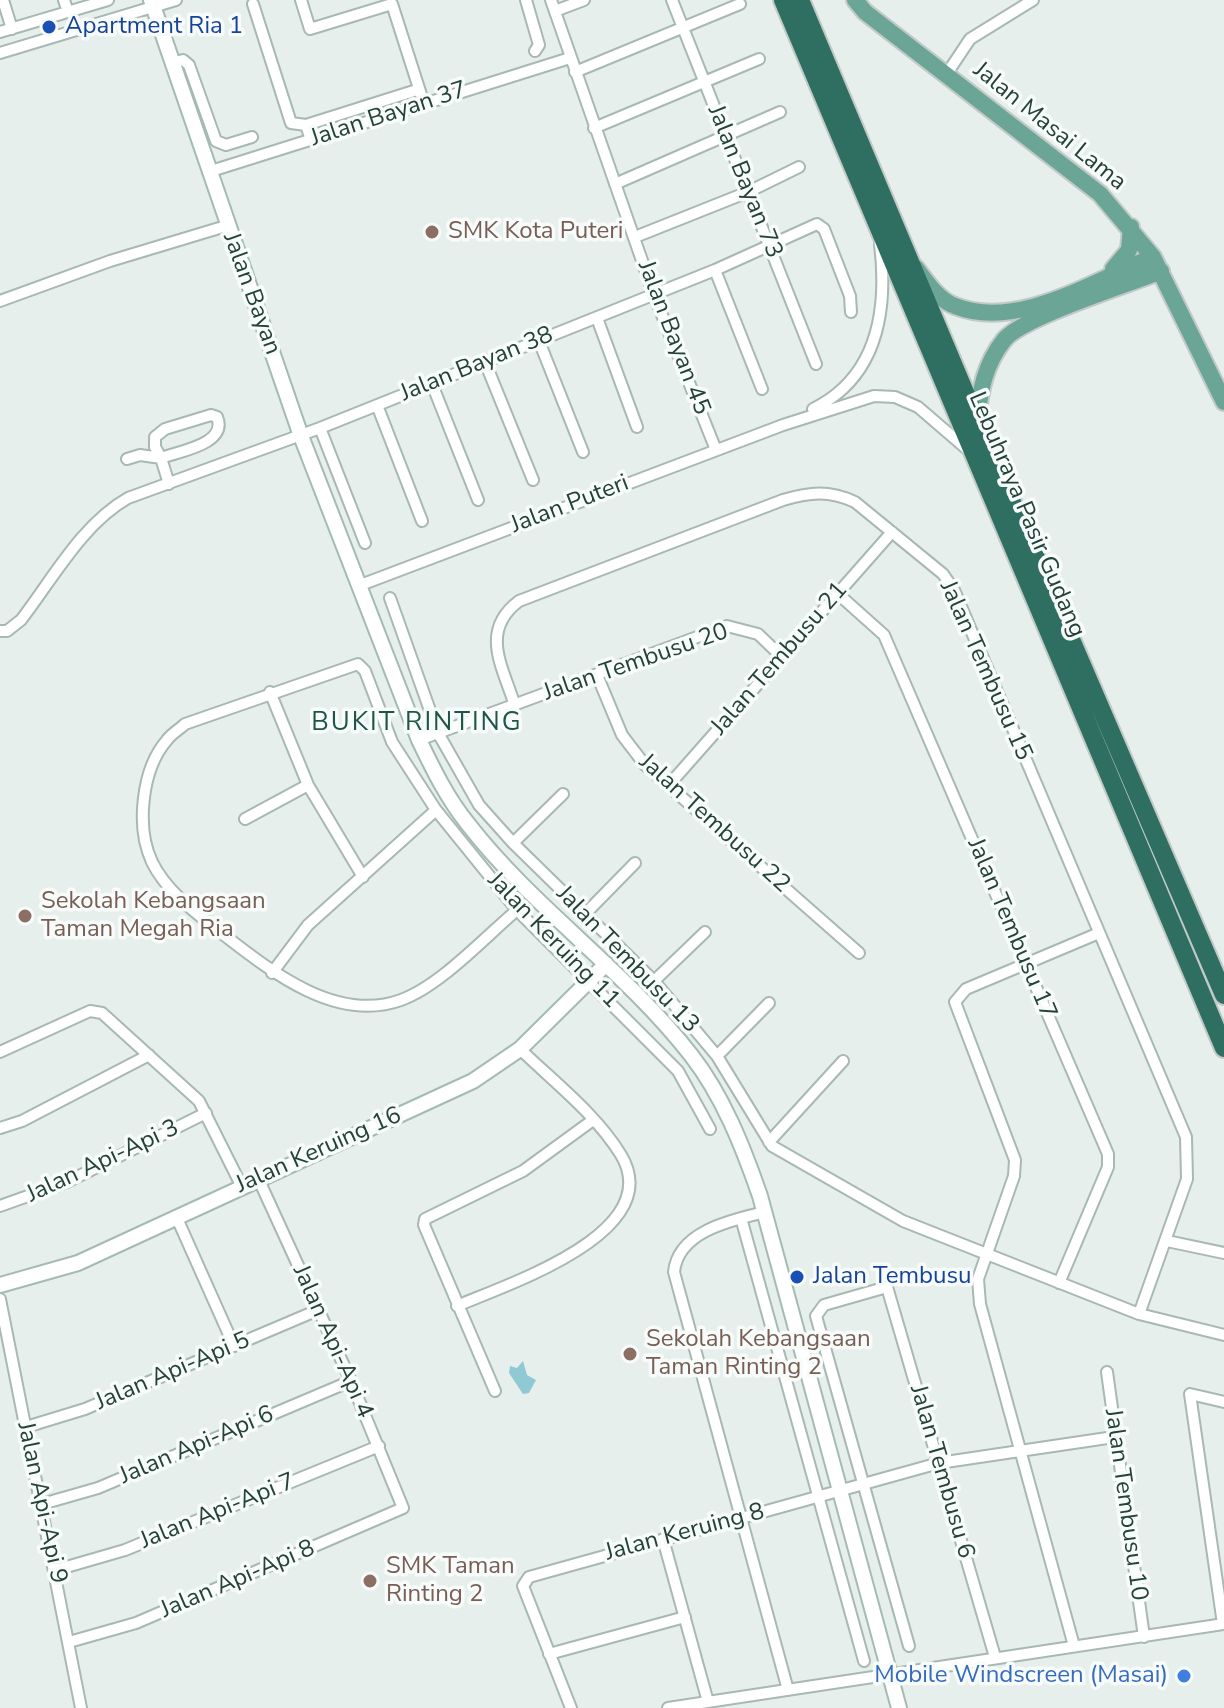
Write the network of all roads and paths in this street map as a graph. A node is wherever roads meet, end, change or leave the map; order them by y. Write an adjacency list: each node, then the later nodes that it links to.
1 (3, 0): 20 (street)
2 (64, 0): 18 (street)
3 (108, 0): 18 (street)
4 (125, 0): 19 (street)
5 (301, 0): 32 (street)
6 (526, 0): 23 (street)
7 (584, 0): 17 (street)
8 (672, 0): 21 (street, Jalan Bayan 73)
9 (783, 0): 43 (highway, Lebuhraya Pasir Gudang)
10 (800, 0): 48 (highway, Lebuhraya Pasir Gudang)
11 (855, 0): 29 (main road, Jalan Masai Lama)
12 (1033, 0): 29 (street)
13 (173, 1): 14 (street)
14 (152, 3): 19 (street); 27 (street, Jalan Bayan)
15 (253, 4): 34 (street)
16 (740, 4): 21 (street)
17 (553, 5): 25 (street, Jalan Bayan 45)
18 (68, 12): 20 (street)
19 (129, 14): 24 (street)
20 (12, 29): 22 (street)
21 (684, 29): 28 (street); 30 (street, Jalan Bayan 73)
22 (0, 32)
23 (535, 51)
24 (0, 53)
25 (570, 58): 28 (street, Jalan Bayan 45); 32 (street, Jalan Bayan 37)
26 (759, 59): 30 (street)
27 (171, 63): 36 (street); 40 (street, Jalan Bayan)
28 (575, 72): 35 (street, Jalan Bayan 45)
29 (946, 75): 45 (main road, Jalan Masai Lama)
30 (705, 83): 35 (street); 37 (street, Jalan Bayan 73)
31 (417, 90): 34 (street)
32 (424, 104): 38 (street, Jalan Bayan 37)
33 (780, 112): 37 (street)
34 (306, 125): 38 (street)
35 (594, 128): 41 (street, Jalan Bayan 45)
36 (252, 137)
37 (726, 137): 41 (street); 42 (street, Jalan Bayan 73)
38 (311, 140): 40 (street, Jalan Bayan 37)
39 (799, 167): 42 (street)
40 (208, 172): 44 (street, Jalan Bayan)
41 (615, 184): 46 (street, Jalan Bayan 45)
42 (748, 192): 46 (street); 47 (street, Jalan Bayan 73)
43 (878, 222): 64 (street, Jalan Puteri); 70 (highway, Lebuhraya Pasir Gudang)
44 (226, 226): 53 (street); 67 (street, Jalan Bayan)
45 (1131, 227): 49 (main road, Jalan Masai Lama); 51 (main road)
46 (635, 237): 52 (street, Jalan Bayan 45)
47 (770, 247): 50 (street, Jalan Bayan 38); 54 (street, Jalan Bayan 38); 58 (street, Jalan Bayan 73)
48 (910, 261): 51 (main road); 63 (highway, Lebuhraya Pasir Gudang)
49 (1157, 264): 51 (main road); 61 (main road, Jalan Masai Lama); 63 (main road)
50 (715, 270): 52 (street, Jalan Bayan 38); 60 (street)
51 (1106, 275)
52 (654, 295): 55 (street, Jalan Bayan 38); 68 (street, Jalan Bayan 45)
53 (0, 301)
54 (851, 312)
55 (597, 318): 56 (street, Jalan Bayan 38); 65 (street)
56 (539, 341): 57 (street, Jalan Bayan 38); 69 (street)
57 (485, 362): 59 (street, Jalan Bayan 38); 73 (street)
58 (816, 364)
59 (432, 384): 62 (street, Jalan Bayan 38); 75 (street)
60 (762, 389)
61 (1224, 402)
62 (377, 405): 66 (street, Jalan Bayan 38); 76 (street)
63 (977, 421): 107 (highway, Lebuhraya Pasir Gudang)
64 (783, 425): 68 (street, Jalan Puteri); 70 (street, Jalan Puteri)
65 (637, 427)
66 (320, 428): 67 (street, Jalan Bayan 38); 78 (street)
67 (301, 436): 74 (street, Jalan Bayan 38); 79 (street, Jalan Bayan)
68 (716, 450): 79 (street, Jalan Puteri)
69 (583, 452)
70 (975, 457): 109 (highway, Lebuhraya Pasir Gudang)
71 (161, 458): 71 (street); 72 (street); 74 (street)
72 (127, 459)
73 (533, 480)
74 (169, 484): 82 (street, Jalan Bayan 38)
75 (478, 500)
76 (422, 521)
77 (892, 532): 80 (street, Jalan Tembusu 21); 86 (street, Jalan Tembusu 15); 100 (street, Jalan Tembusu 15)
78 (365, 543)
79 (358, 586): 88 (street)
80 (837, 593): 83 (street, Jalan Tembusu 21); 103 (street, Jalan Tembusu 17)
81 (390, 598): 87 (street, Jalan Tembusu 13)
82 (0, 631)
83 (782, 657): 84 (street, Jalan Tembusu 20); 90 (street, Jalan Tembusu 21)
84 (597, 675): 86 (street, Jalan Tembusu 20); 90 (street, Jalan Tembusu 22)
85 (270, 692): 89 (street); 92 (street, Jalan Keruing 11); 104 (street)
86 (515, 706): 87 (street, Jalan Tembusu 20)
87 (438, 733): 88 (street, Jalan Tembusu 20); 94 (street, Jalan Tembusu 13)
88 (419, 740): 102 (street)
89 (308, 785): 93 (street); 96 (street)
90 (668, 786): 101 (street, Jalan Tembusu 22)
91 (563, 794): 94 (street)
92 (436, 810): 96 (street); 97 (street, Jalan Keruing 11)
93 (245, 819)
94 (513, 843): 98 (street, Jalan Tembusu 13)
95 (635, 863): 98 (street)
96 (363, 877): 104 (street)
97 (517, 910): 104 (street); 105 (street, Jalan Keruing 11)
98 (585, 914): 106 (street, Jalan Tembusu 13)
99 (705, 932): 106 (street)
100 (1099, 933): 103 (street); 126 (street, Jalan Tembusu 15)
101 (859, 953)
102 (606, 964): 105 (street, Jalan Keruing 16); 123 (street)
103 (1027, 965): 127 (street); 129 (street, Jalan Tembusu 17)
104 (272, 973)
105 (590, 981): 110 (street, Jalan Keruing 16); 118 (street, Jalan Keruing 11)
106 (654, 981): 113 (street, Jalan Tembusu 13)
107 (1224, 995)
108 (769, 1003): 113 (street)
109 (1224, 1048)
110 (520, 1049): 116 (street); 120 (street, Jalan Keruing 16)
111 (0, 1052): 112 (street)
112 (149, 1055): 115 (street); 117 (street)
113 (717, 1056): 119 (street, Jalan Tembusu 13)
114 (843, 1061): 119 (street)
115 (206, 1113): 121 (street); 122 (street, Jalan Api-Api 3)
116 (593, 1120): 132 (street); 132 (street)
117 (0, 1128)
118 (710, 1129)
119 (769, 1142): 127 (street, Jalan Tembusu 13)
120 (258, 1178): 121 (street, Jalan Keruing 16); 133 (street, Jalan Api-Api 4)
121 (241, 1185): 124 (street, Jalan Keruing 16)
122 (0, 1206)
123 (765, 1212): 125 (street); 148 (street)
124 (176, 1216): 130 (street, Jalan Keruing 16); 136 (street)
125 (741, 1218): 149 (street); 152 (street)
126 (1167, 1241): 128 (street); 134 (street, Jalan Tembusu 15)
127 (985, 1252): 129 (street, Jalan Tembusu 13); 145 (street)
128 (1224, 1253)
129 (1059, 1283): 134 (street, Jalan Tembusu 13)
130 (0, 1285)
131 (0, 1299): 137 (street, Jalan Api-Api 9)
132 (457, 1306): 140 (street)
133 (318, 1310): 136 (street, Jalan Api-Api 5); 139 (street, Jalan Api-Api 4)
134 (1139, 1314): 135 (street, Jalan Tembusu 13)
135 (1224, 1335)
136 (234, 1346): 142 (street, Jalan Api-Api 5)
137 (6, 1363): 142 (street, Jalan Api-Api 9)
138 (1107, 1372): 143 (street, Jalan Tembusu 10)
139 (351, 1381): 144 (street, Jalan Api-Api 4); 150 (street, Jalan Api-Api 6)
140 (495, 1391)
141 (1224, 1402): 156 (street)
142 (26, 1427): 150 (street, Jalan Api-Api 9)
143 (1114, 1437): 145 (street, Jalan Keruing 8); 157 (street, Jalan Tembusu 10)
144 (379, 1446): 151 (street, Jalan Api-Api 4); 154 (street, Jalan Api-Api 7)
145 (1020, 1451): 146 (street, Jalan Keruing 8); 160 (street)
146 (939, 1463): 147 (street, Jalan Keruing 8); 147 (street, Jalan Tembusu 6); 162 (street, Jalan Tembusu 6)
147 (862, 1485): 148 (street, Jalan Keruing 8); 159 (street)
148 (841, 1490): 149 (street, Jalan Keruing 8); 164 (street)
149 (821, 1496): 152 (street, Jalan Keruing 8); 163 (street)
150 (42, 1504): 154 (street, Jalan Api-Api 9)
151 (403, 1508): 158 (street, Jalan Api-Api 8)
152 (741, 1518): 153 (street, Jalan Keruing 8); 165 (street)
153 (663, 1539): 155 (street); 161 (street, Jalan Keruing 8)
154 (56, 1570): 158 (street, Jalan Api-Api 9)
155 (685, 1617): 161 (street); 166 (street)
156 (1224, 1624): 157 (street)
157 (1144, 1637): 160 (street)
158 (69, 1642): 167 (street, Jalan Api-Api 9)
159 (909, 1646)
160 (1074, 1646): 162 (street)
161 (549, 1654): 168 (street)
162 (995, 1657): 164 (street)
163 (864, 1661)
164 (890, 1673): 165 (street); 170 (street)
165 (788, 1690): 166 (street)
166 (708, 1702): 169 (street)
167 (81, 1708)
168 (571, 1708)
169 (668, 1708)
170 (899, 1708)

